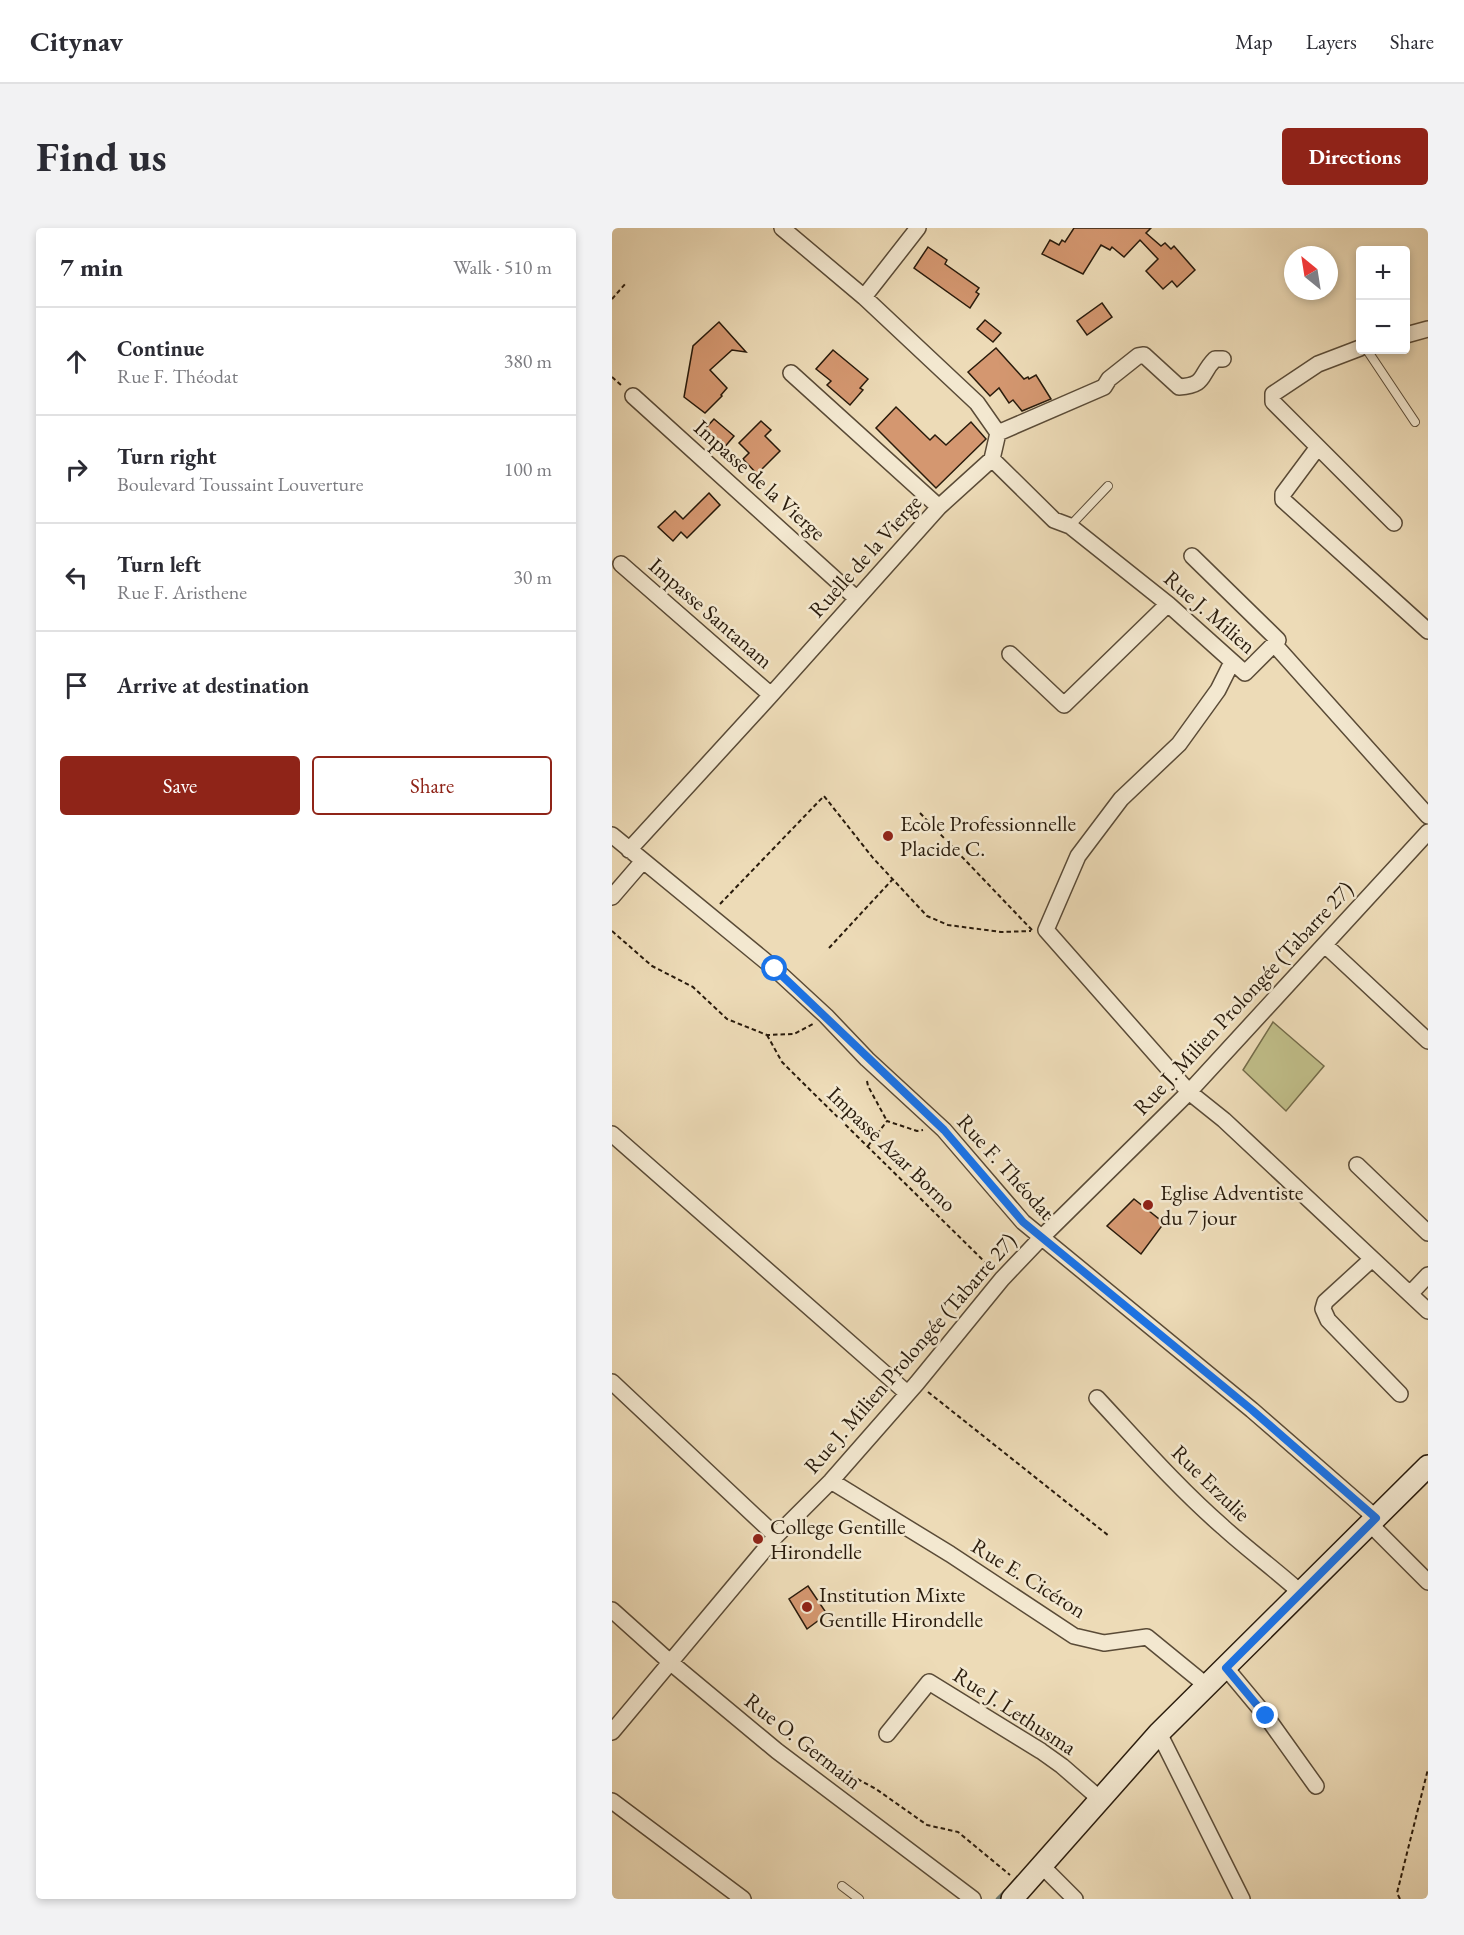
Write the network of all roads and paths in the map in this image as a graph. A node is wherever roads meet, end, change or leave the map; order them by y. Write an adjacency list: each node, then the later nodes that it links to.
1 (782, 228): 4 (street)
2 (918, 228): 4 (street)
3 (626, 283): 5 (path)
4 (864, 297): 14 (street)
5 (612, 299)
6 (1428, 328): 7 (street)
7 (1410, 334)
8 (1356, 350): 15 (street)
9 (1370, 354): 13 (lane)
10 (1223, 359): 14 (street)
11 (791, 373): 18 (street)
12 (633, 396): 23 (street, Impasse de la Vierge)
13 (1415, 422)
14 (998, 433): 16 (street)
15 (1318, 447): 19 (street); 25 (street)
16 (992, 459): 18 (street, Ruelle de la Vierge); 20 (street, Rue J. Milien)
17 (1108, 486): 20 (lane)
18 (939, 507): 23 (street, Ruelle de la Vierge)
19 (1394, 523)
20 (1070, 526): 24 (street, Rue J. Milien)
21 (1192, 556): 26 (street)
22 (621, 564): 29 (street, Impasse Santanam)
23 (856, 598): 29 (street, Ruelle de la Vierge)
24 (1168, 604): 27 (street); 28 (street, Rue J. Milien)
25 (1428, 631)
26 (1274, 644): 28 (street, Rue J. Milien); 31 (street, Rue J. Milien)
27 (1010, 654)
28 (1232, 662): 40 (street)
29 (771, 696): 34 (street, Ruelle de la Vierge)
30 (920, 813): 40 (path)
31 (1428, 816)
32 (1428, 832): 41 (street, Rue J. Milien Prolongée (Tabarre 27))
33 (612, 835): 34 (street, Rue F. Théodat)
34 (628, 850): 35 (street, Rue F. Théodat)
35 (643, 861): 37 (street); 38 (street, Rue F. Théodat)
36 (893, 879): 38 (path); 40 (path); 42 (path)
37 (612, 897)
38 (710, 915): 43 (street, Rue F. Théodat)
39 (612, 931): 44 (path)
40 (1039, 931): 47 (street)
41 (1324, 945): 45 (street); 47 (street, Rue J. Milien Prolongée (Tabarre 27))
42 (829, 948)
43 (826, 1016): 44 (path); 46 (street, Rue F. Théodat)
44 (767, 1035): 51 (path, Impasse Azar Borno)
45 (1428, 1041)
46 (867, 1059): 48 (path); 49 (street, Rue F. Théodat)
47 (1189, 1092): 54 (street, Rue J. Milien Prolongée (Tabarre 27)); 55 (street)
48 (887, 1121): 49 (path); 51 (path)
49 (944, 1130): 54 (street, Rue F. Théodat)
50 (612, 1134): 61 (street)
51 (868, 1146): 57 (path, Impasse Azar Borno)
52 (1357, 1165): 53 (street)
53 (1428, 1233)
54 (1041, 1238): 57 (street, Rue J. Milien Prolongée (Tabarre 27)); 66 (street, Rue F. Théodat)
55 (1372, 1259): 58 (street); 62 (street)
56 (1428, 1275): 58 (street)
57 (1002, 1279): 61 (street, Rue J. Milien Prolongée (Tabarre 27))
58 (1410, 1294): 59 (street)
59 (1428, 1311)
60 (612, 1382): 67 (street)
61 (912, 1388): 65 (street, Rue J. Milien Prolongée (Tabarre 27)); 68 (path)
62 (1400, 1394)
63 (1097, 1398): 70 (street, Rue Erzulie)
64 (1428, 1466): 66 (main road)
65 (831, 1481): 67 (street, Rue J. Milien Prolongée (Tabarre 27)); 74 (street, Rue E. Cicéron)
66 (1373, 1521): 69 (street, Rue F. Théodat); 70 (main road)
67 (776, 1536): 72 (street, Rue J. Milien Prolongée (Tabarre 27))
68 (1109, 1536)
69 (1428, 1582)
70 (1301, 1593): 73 (main road)
71 (612, 1610): 72 (street, Rue O. Germain)
72 (670, 1662): 75 (street, Rue J. Milien Prolongée (Tabarre 27)); 78 (street, Rue O. Germain)
73 (1226, 1668): 74 (main road); 80 (street)
74 (1207, 1686): 77 (main road)
75 (612, 1732)
76 (887, 1734): 81 (street, Rue J. Lethusma)
77 (1159, 1734): 81 (main road); 90 (street)
78 (777, 1751): 85 (path); 88 (street, Rue O. Germain)
79 (1428, 1769): 91 (path)
80 (1316, 1786)
81 (1100, 1799): 83 (main road)
82 (612, 1801): 86 (street)
83 (1042, 1866): 85 (main road); 89 (street)
84 (842, 1886): 87 (lane)
85 (1018, 1893)
86 (743, 1899)
87 (859, 1899)
88 (973, 1899)
89 (1075, 1899)
90 (1242, 1899)
91 (1400, 1899)

